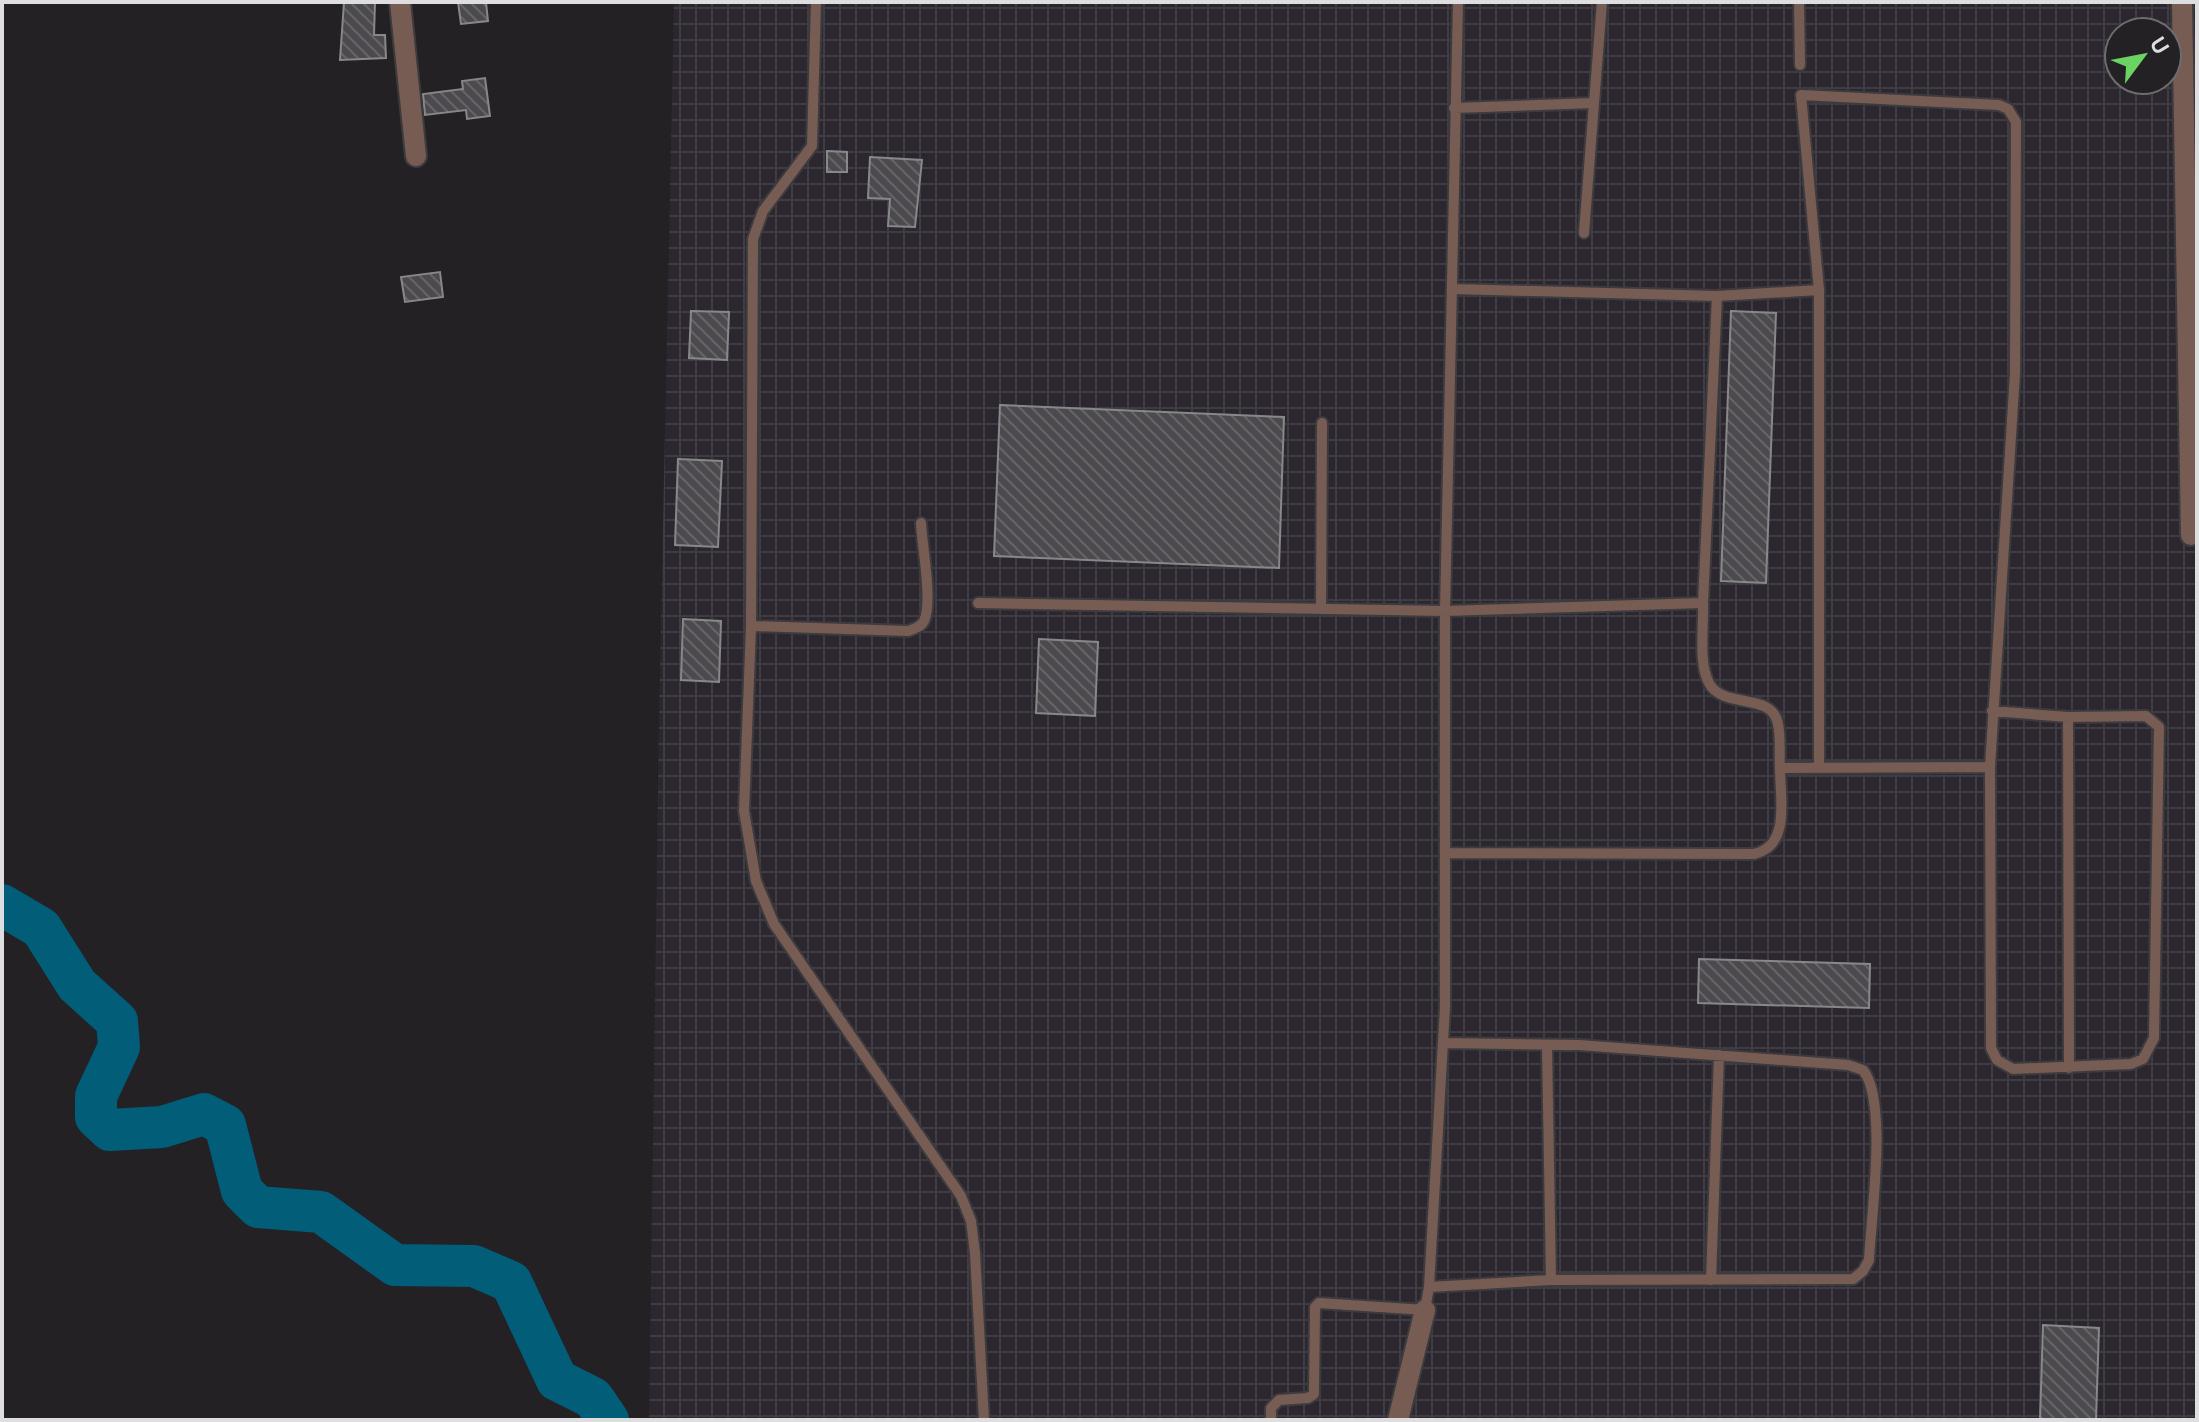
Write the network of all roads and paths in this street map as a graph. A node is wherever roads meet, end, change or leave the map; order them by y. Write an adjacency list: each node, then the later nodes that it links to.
1 (400, 2): 10 (street)
2 (816, 2): 22 (lane)
3 (1458, 2): 9 (lane)
4 (1602, 2): 8 (lane)
5 (1799, 2): 7 (lane)
6 (2182, 2): 17 (street)
7 (1800, 65)
8 (1594, 103): 9 (lane); 11 (lane)
9 (1454, 108): 12 (lane)
10 (416, 156)
11 (1584, 233)
12 (1454, 289): 14 (lane); 21 (lane)
13 (1819, 290): 14 (lane); 23 (lane); 25 (lane)
14 (1717, 296): 19 (lane)
15 (1322, 423): 20 (lane)
16 (921, 523): 22 (lane)
17 (2191, 535)
18 (978, 603): 20 (lane)
19 (1703, 603): 21 (lane); 27 (lane)
20 (1321, 609): 21 (lane)
21 (1445, 611): 28 (lane)
22 (751, 626): 37 (lane)
23 (1992, 711): 24 (lane); 26 (lane)
24 (2068, 717): 32 (lane); 32 (lane)
25 (1819, 767): 26 (lane); 27 (lane)
26 (1990, 767): 32 (lane)
27 (1780, 768): 28 (lane)
28 (1445, 853): 29 (lane)
29 (1443, 1043): 30 (lane); 35 (lane)
30 (1547, 1045): 31 (lane); 33 (lane)
31 (1719, 1055): 34 (lane); 34 (lane)
32 (2069, 1068)
33 (1551, 1280): 34 (lane); 35 (lane)
34 (1711, 1280)
35 (1429, 1287): 36 (lane)
36 (1425, 1310): 38 (lane); 39 (street)
37 (984, 1420)
38 (1271, 1420)
39 (1398, 1420)

